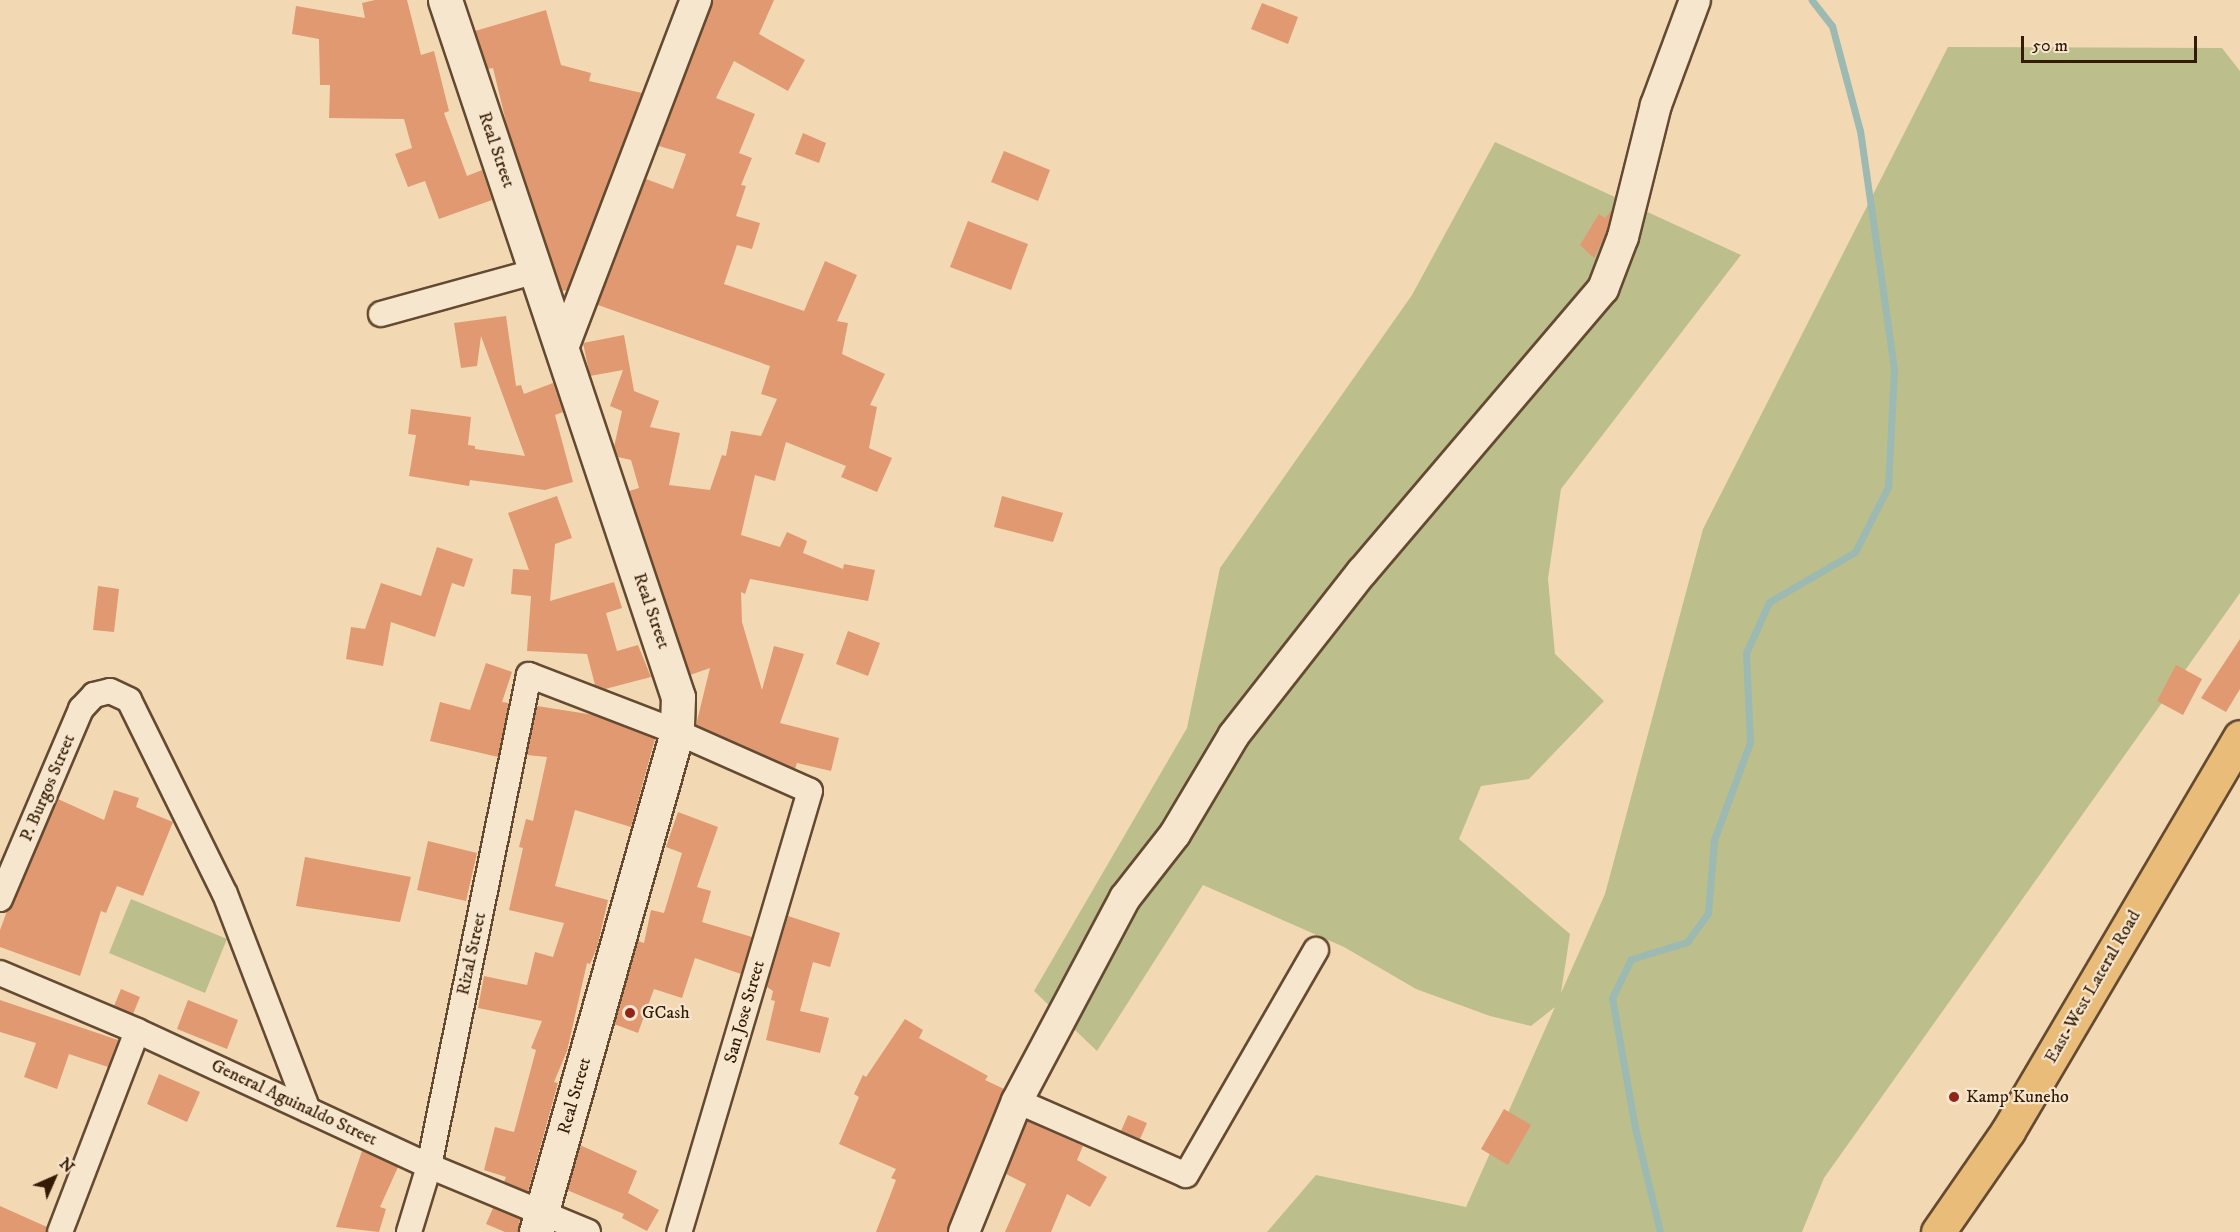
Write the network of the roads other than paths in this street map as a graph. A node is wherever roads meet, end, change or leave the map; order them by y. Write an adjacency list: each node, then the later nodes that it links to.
1 (445, 0): 4 (main road, Real Street)
2 (696, 0): 6 (street)
3 (1695, 0): 13 (street)
4 (537, 271): 5 (street); 6 (main road, Real Street)
5 (381, 314)
6 (563, 348): 7 (main road, Real Street)
7 (677, 732): 15 (street, Rizal Street); 16 (main road, Real Street); 20 (street, San Jose Street)
8 (2240, 737): 22 (main road, East-West Lateral Road)
9 (0, 899): 14 (street, P. Burgos Street)
10 (1316, 950): 13 (street)
11 (0, 973): 12 (street, General Aguinaldo Street)
12 (138, 1031): 14 (street, General Aguinaldo Street); 17 (street)
13 (1017, 1101): 21 (street)
14 (308, 1110): 15 (street, General Aguinaldo Street)
15 (429, 1166): 16 (street, General Aguinaldo Street); 18 (street, Rizal Street)
16 (539, 1222): 19 (street, General Aguinaldo Street)
17 (60, 1232)
18 (409, 1232)
19 (588, 1232)
20 (679, 1232)
21 (964, 1232)
22 (1938, 1232)

